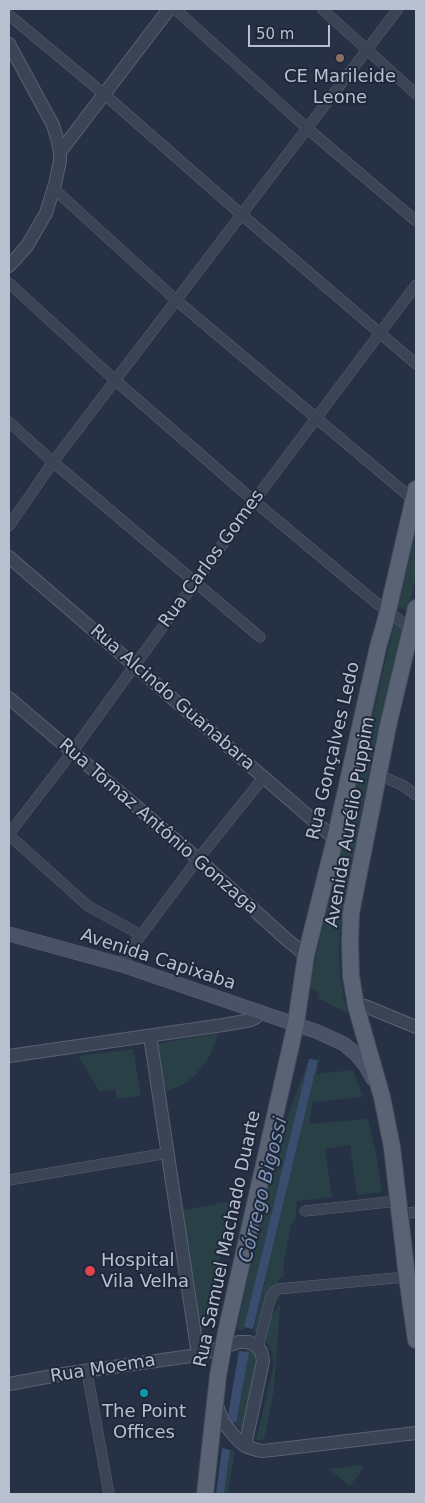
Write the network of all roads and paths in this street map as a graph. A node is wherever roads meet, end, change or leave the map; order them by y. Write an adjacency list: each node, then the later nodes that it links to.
1 (169, 9): 8 (street)
2 (175, 9): 10 (street)
3 (322, 9): 7 (street)
4 (398, 9): 7 (street)
5 (9, 15): 8 (street)
6 (9, 44): 11 (street)
7 (366, 49): 9 (street); 10 (street)
8 (104, 94): 11 (street); 13 (street)
9 (416, 94)
10 (308, 129): 13 (street); 14 (street)
11 (60, 152): 12 (street)
12 (54, 189): 15 (street); 18 (street)
13 (242, 215): 18 (street); 19 (street)
14 (416, 221)
15 (9, 266)
16 (9, 283): 21 (street)
17 (416, 286): 19 (street, Rua Carlos Gomes)
18 (176, 300): 21 (street); 22 (street)
19 (380, 333): 20 (street); 22 (street, Rua Carlos Gomes)
20 (416, 364)
21 (116, 382): 24 (street); 26 (street)
22 (317, 418): 25 (street); 26 (street, Rua Carlos Gomes)
23 (9, 422): 24 (street)
24 (53, 462): 27 (street); 29 (street)
25 (415, 497): 31 (main road, Rua Gonçalves Ledo)
26 (254, 501): 29 (street, Rua Carlos Gomes); 31 (street)
27 (9, 526)
28 (9, 557): 34 (street, Rua Alcindo Guanabara)
29 (195, 582): 33 (street); 34 (street, Rua Carlos Gomes)
30 (416, 608): 32 (main road, Avenida Aurélio Puppim)
31 (387, 611): 32 (street); 41 (main road, Rua Gonçalves Ledo)
32 (414, 630): 37 (main road, Avenida Aurélio Puppim)
33 (260, 637)
34 (134, 666): 36 (street, Rua Carlos Gomes); 38 (street, Rua Alcindo Guanabara)
35 (9, 698): 36 (street, Rua Tomaz Antônio Gonzaga)
36 (72, 752): 40 (street, Rua Carlos Gomes); 42 (street, Rua Tomaz Antônio Gonzaga)
37 (379, 775): 39 (street); 48 (main road, Avenida Aurélio Puppim)
38 (263, 778): 41 (street, Rua Alcindo Guanabara); 42 (street)
39 (416, 795)
40 (9, 835): 44 (street)
41 (335, 839): 45 (main road, Rua Gonçalves Ledo)
42 (198, 859): 44 (street); 45 (street, Rua Tomaz Antônio Gonzaga)
43 (9, 934): 46 (main road, Avenida Capixaba)
44 (141, 935): 46 (street)
45 (306, 955): 50 (main road, Rua Gonçalves Ledo)
46 (122, 965): 47 (main road, Avenida Capixaba)
47 (238, 1006): 49 (main road, Avenida Capixaba); 51 (street)
48 (356, 1006): 52 (street); 55 (main road, Avenida Aurélio Puppim)
49 (261, 1012): 50 (main road, Avenida Capixaba); 51 (street)
50 (296, 1023): 55 (main road, Avenida Capixaba); 63 (main road, Rua Samuel Machado Duarte)
51 (223, 1025): 53 (street)
52 (416, 1027)
53 (150, 1036): 54 (street); 56 (street)
54 (9, 1056)
55 (382, 1096): 58 (main road, Avenida Aurélio Puppim)
56 (168, 1153): 57 (street); 65 (street)
57 (9, 1180)
58 (399, 1208): 59 (street); 60 (street); 61 (main road, Avenida Aurélio Puppim)
59 (305, 1211)
60 (416, 1212)
61 (412, 1276): 62 (main road, Avenida Aurélio Puppim); 64 (street)
62 (416, 1340)
63 (223, 1346): 64 (street, Rua Moema); 65 (street, Rua Moema); 67 (main road, Rua Samuel Machado Duarte)
64 (258, 1348): 71 (street)
65 (198, 1355): 66 (street, Rua Moema); 67 (street)
66 (87, 1372): 68 (street, Rua Moema); 72 (street)
67 (218, 1376): 69 (main road, Rua Samuel Machado Duarte)
68 (9, 1384)
69 (216, 1403): 71 (street); 73 (main road, Rua Samuel Machado Duarte)
70 (416, 1433): 71 (street)
71 (245, 1446)
72 (109, 1494)
73 (205, 1494)

